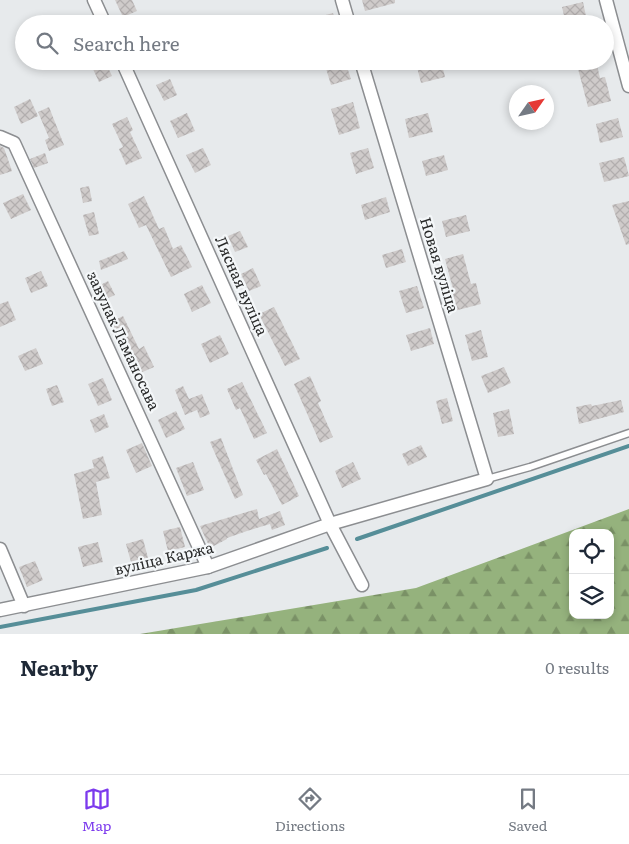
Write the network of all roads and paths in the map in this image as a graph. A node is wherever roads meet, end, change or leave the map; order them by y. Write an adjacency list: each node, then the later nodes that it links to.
1 (94, 0): 4 (street)
2 (342, 0): 5 (street)
3 (606, 0): 6 (street)
4 (101, 15)
5 (346, 15)
6 (610, 15)
7 (614, 30): 10 (street)
8 (126, 70): 14 (street, Лясная вуліца)
9 (363, 70): 13 (street, Новая вуліца)
10 (629, 86)
11 (0, 137): 16 (street, завулак Ламаносава)
12 (629, 433): 13 (lane)
13 (487, 479): 14 (street)
14 (330, 524): 16 (street, вуліца Каржа); 17 (street, Лясная вуліца)
15 (0, 549): 18 (street)
16 (208, 567): 18 (street, вуліца Каржа)
17 (362, 585)
18 (24, 606): 19 (street, вуліца Каржа)
19 (0, 610)

